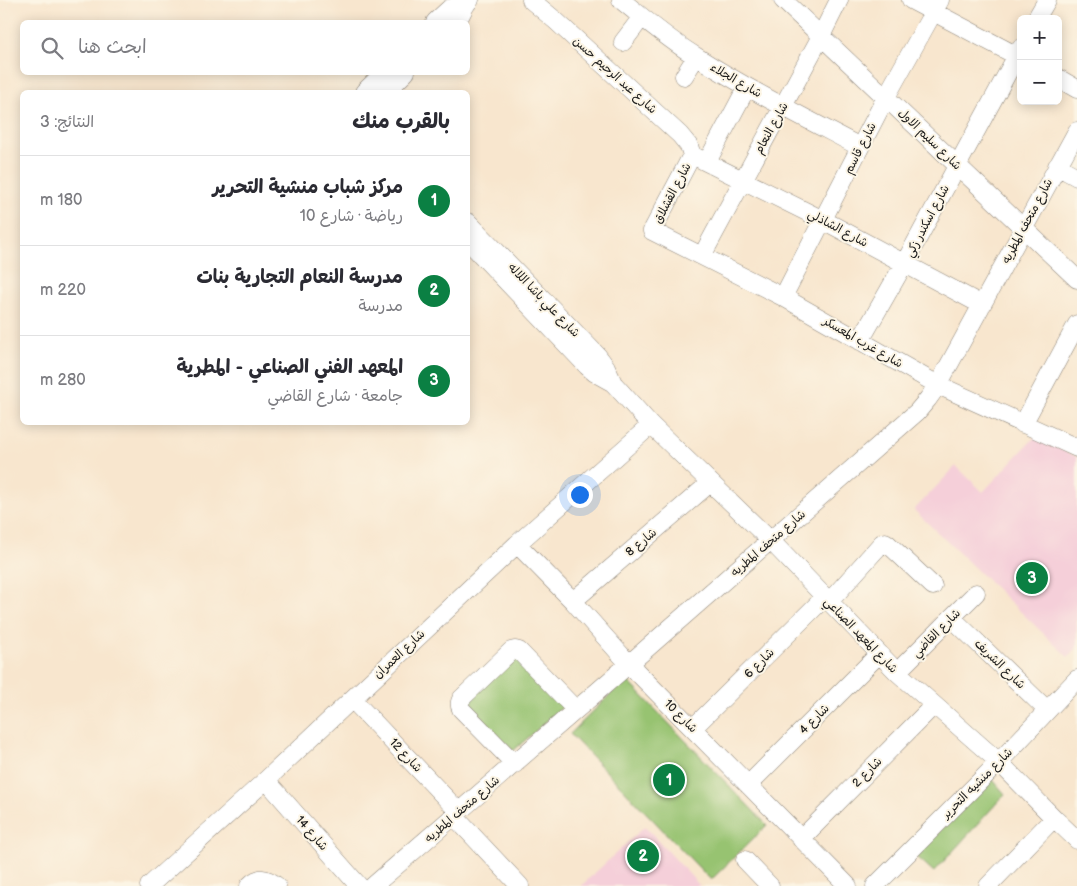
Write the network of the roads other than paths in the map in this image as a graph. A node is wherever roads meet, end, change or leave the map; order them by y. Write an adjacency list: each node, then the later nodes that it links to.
1 (531, 0): 30 (street, شارع عبد الرحيم حسن)
2 (621, 0): 11 (street, شارع الجلاء)
3 (783, 0): 13 (street, شارع سليم الاول)
4 (839, 0): 13 (street, شارع النعام)
5 (911, 0): 8 (street)
6 (1046, 0): 10 (street)
7 (468, 2): 9 (street)
8 (936, 6): 15 (street); 26 (street, شارع قاسم)
9 (451, 13): 12 (street)
10 (1038, 15)
11 (642, 17): 14 (street); 16 (street, شارع الجلاء)
12 (439, 20)
13 (821, 36): 26 (street, شارع سليم الاول); 27 (street, شارع النعام)
14 (623, 42)
15 (1017, 53)
16 (696, 57): 20 (street); 22 (street, شارع الجلاء)
17 (1017, 58): 31 (street, شارع اسكندر زكي)
18 (381, 75): 24 (street)
19 (403, 75): 25 (street)
20 (684, 76)
21 (1062, 80): 23 (street)
22 (747, 87): 27 (street, شارع الجلاء); 30 (street, شارع القشلاق)
23 (1077, 89)
24 (366, 90)
25 (388, 90)
26 (886, 97): 29 (street, شارع قاسم); 31 (street, شارع سليم الاول)
27 (783, 106): 29 (street, شارع الجلاء); 34 (street, شارع النعام)
28 (1077, 130): 32 (street, شارع متحف المطريه)
29 (860, 147): 35 (street, شارع قاسم)
30 (699, 159): 34 (street, شارع الشاذلي); 38 (street, شارع القشلاق)
31 (957, 165): 37 (street, شارع سليم الاول); 41 (street, شارع اسكندر زكي)
32 (1057, 166): 33 (street); 37 (street, شارع متحف المطريه)
33 (1077, 177)
34 (742, 180): 35 (street, شارع الشاذلي); 40 (street, شارع النعام)
35 (823, 220): 41 (street, شارع الشاذلي); 43 (street, شارع قاسم)
36 (470, 224): 47 (street, شارع علي باشا اللاله)
37 (1023, 228): 42 (street, شارع سليم الاول); 44 (street, شارع متحف المطريه)
38 (652, 231): 40 (street, شارع غرب المعسكر)
39 (470, 243): 47 (street, شارع علي باشا اللاله)
40 (702, 256): 43 (street, شارع غرب المعسكر)
41 (904, 264): 44 (street, شارع الشاذلي); 46 (street, شارع اسكندر زكي)
42 (1077, 279)
43 (783, 297): 46 (street, شارع غرب المعسكر)
44 (982, 305): 48 (street, شارع متحف المطريه)
45 (1077, 324): 49 (street)
46 (860, 341): 48 (street, شارع غرب المعسكر)
47 (613, 383): 50 (street, شارع علي باشا اللاله)
48 (938, 385): 49 (street, شارع غرب المعسكر); 53 (street, شارع متحف المطريه)
49 (1023, 424): 51 (street, شارع غرب المعسكر)
50 (651, 425): 52 (street, شارع المعهد الصناعي); 54 (street, شارع العمران)
51 (1077, 448)
52 (710, 483): 53 (street, شارع المعهد الصناعي); 58 (street, شارع 8)
53 (771, 541): 57 (street, شارع المعهد الصناعي); 61 (street, شارع متحف المطريه)
54 (517, 544): 58 (street, شارع 10); 64 (street, شارع العمران)
55 (933, 586): 57 (street, شارع 6)
56 (976, 593): 59 (street, شارع القاضي)
57 (827, 600): 60 (street, شارع المعهد الصناعي); 68 (street, شارع 6)
58 (572, 601): 61 (street, شارع 10)
59 (952, 618): 62 (street, شارع القاضي); 67 (street, شارع الشريف)
60 (879, 654): 62 (street, شارع المعهد الصناعي); 72 (street, شارع 4)
61 (629, 664): 66 (street, شارع متحف المطريه); 68 (street, شارع 10)
62 (897, 672): 65 (street, شارع المعهد الصناعي)
63 (1077, 679): 67 (street, شارع منشيه التحرير)
64 (352, 698): 71 (street, شارع العمران); 73 (street, شارع 12)
65 (934, 705): 69 (street, شارع المعهد الصناعي); 75 (street, شارع 2)
66 (576, 710): 70 (street, شارع متحف المطريه); 70 (street)
67 (1047, 710): 69 (street, شارع منشيه التحرير)
68 (693, 728): 72 (street, شارع 10)
69 (999, 762): 74 (street, شارع المعهد الصناعي); 87 (street, شارع منشيه التحرير)
70 (515, 764): 73 (street, شارع متحف المطريه)
71 (266, 780): 79 (street, شارع العمران); 82 (street, شارع 14)
72 (748, 784): 75 (street, شارع 10)
73 (457, 814): 83 (street, شارع متحف المطريه); 84 (street, شارع 12)
74 (1054, 818): 76 (street, شارع المعهد الصناعي); 78 (street)
75 (801, 839): 86 (street, شارع 10)
76 (1077, 840)
77 (745, 860): 85 (street)
78 (993, 885)
79 (149, 886)
80 (249, 886): 81 (street)
81 (277, 886)
82 (359, 886)
83 (373, 886)
84 (520, 886)
85 (770, 886)
86 (848, 886)
87 (875, 886)

